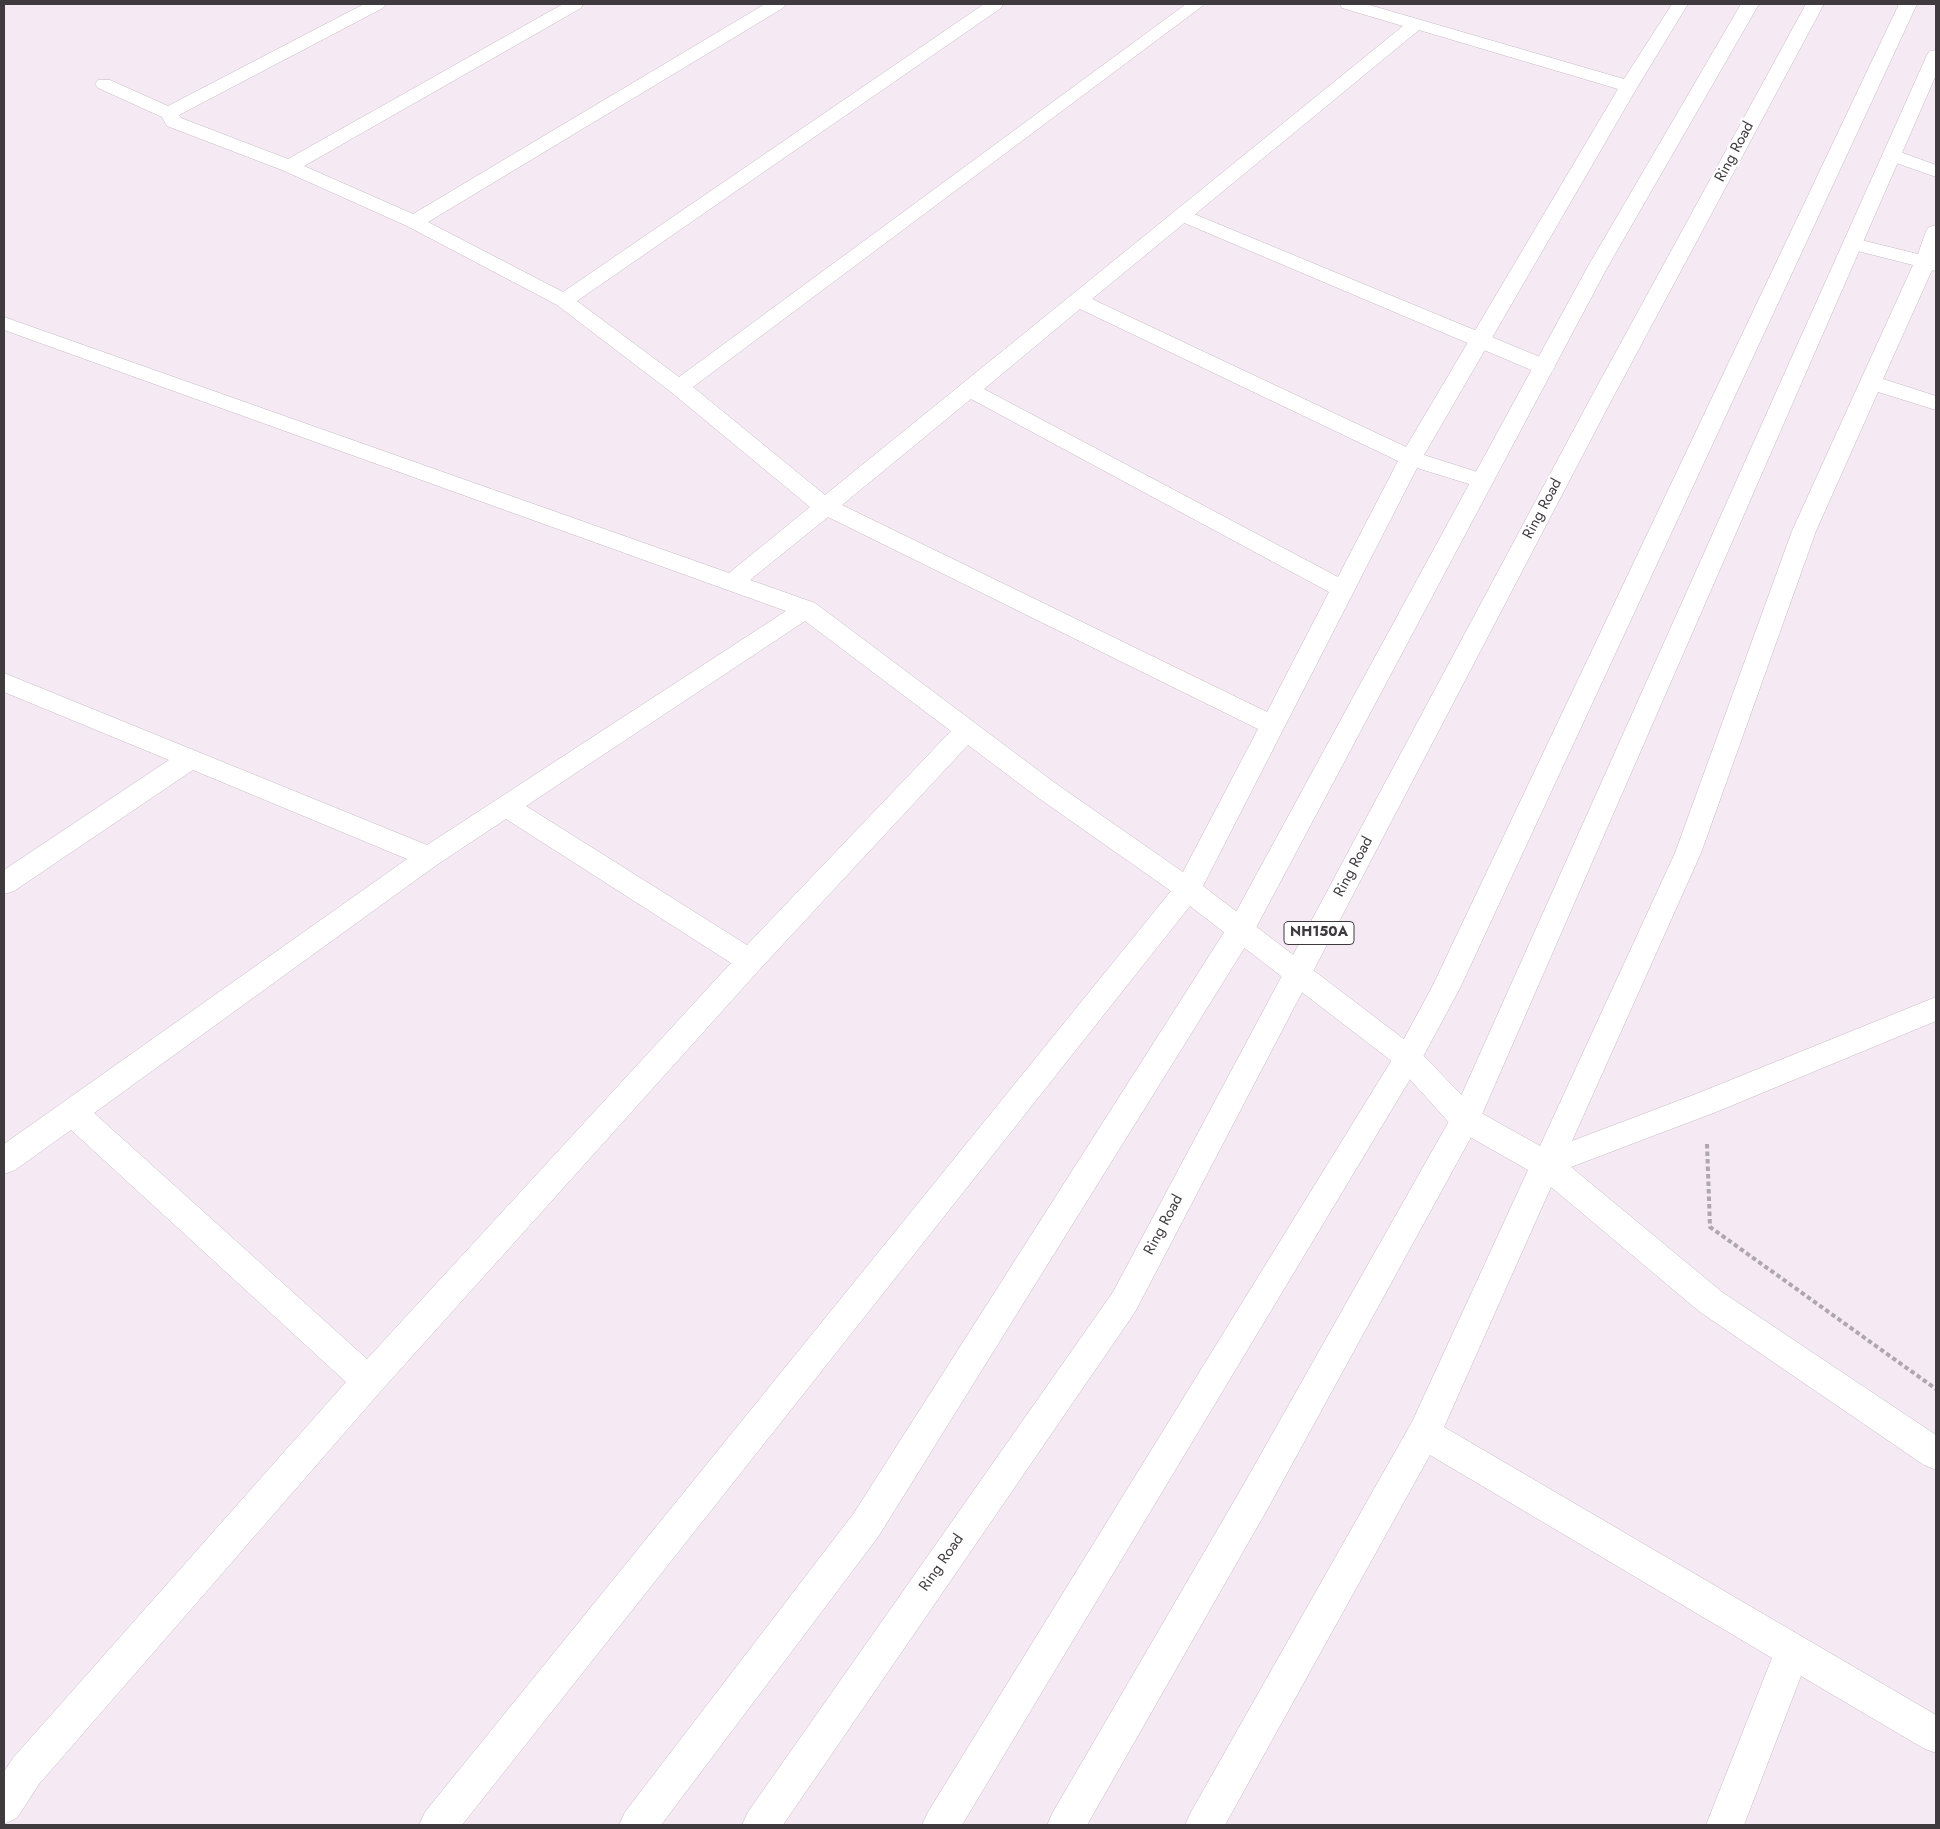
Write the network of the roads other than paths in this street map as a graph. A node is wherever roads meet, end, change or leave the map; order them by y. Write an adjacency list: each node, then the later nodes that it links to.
1 (376, 4): 15 (main road)
2 (575, 4): 17 (main road)
3 (777, 4): 20 (main road)
4 (995, 4): 25 (main road)
5 (1197, 4): 30 (main road)
6 (1348, 4): 11 (main road)
7 (1680, 4): 14 (main road)
8 (1750, 4): 28 (main road)
9 (1815, 4): 49 (main road, Ring Road / NH150A)
10 (1908, 4): 51 (main road)
11 (1416, 24): 14 (main road); 19 (main road)
12 (1936, 55): 16 (main road)
13 (104, 84): 15 (main road)
14 (1629, 86): 27 (main road)
15 (169, 113): 17 (main road)
16 (1892, 156): 18 (main road); 22 (main road)
17 (289, 166): 20 (main road)
18 (1936, 171)
19 (1182, 215): 24 (main road); 27 (main road)
20 (414, 222): 25 (main road)
21 (1936, 232): 23 (main road)
22 (1853, 244): 23 (main road); 53 (main road)
23 (1931, 263): 29 (main road)
24 (1077, 300): 31 (main road); 33 (main road)
25 (564, 301): 30 (main road)
26 (4, 323): 36 (main road)
27 (1480, 338): 28 (main road); 33 (main road)
28 (1544, 367): 34 (main road)
29 (1870, 382): 32 (main road); 55 (main road)
30 (679, 387): 35 (main road)
31 (968, 389): 35 (main road); 37 (main road)
32 (1936, 403)
33 (1410, 458): 34 (main road); 37 (main road)
34 (1482, 480): 47 (main road)
35 (824, 506): 36 (main road); 40 (main road)
36 (732, 583): 38 (main road)
37 (1342, 589): 40 (main road)
38 (806, 609): 41 (main road); 43 (main road)
39 (4, 682): 42 (main road)
40 (1272, 725): 46 (main road)
41 (966, 731): 46 (main road); 48 (main road)
42 (190, 759): 44 (main road); 45 (main road)
43 (507, 807): 44 (main road); 48 (main road)
44 (429, 857): 52 (main road)
45 (4, 884)
46 (1188, 889): 47 (main road); 62 (main road)
47 (1240, 931): 49 (main road); 63 (main road)
48 (750, 961): 56 (main road)
49 (1298, 973): 51 (main road); 64 (main road, Ring Road / NH150A)
50 (1936, 1009): 55 (main road)
51 (1408, 1058): 53 (main road); 65 (main road)
52 (72, 1112): 54 (main road); 56 (main road)
53 (1465, 1119): 55 (main road); 66 (main road)
54 (4, 1161)
55 (1546, 1164): 57 (main road); 58 (main road)
56 (368, 1381): 61 (main road)
57 (1424, 1433): 59 (main road); 67 (main road)
58 (1936, 1454)
59 (1793, 1651): 60 (main road); 68 (main road)
60 (1936, 1735)
61 (4, 1805)
62 (438, 1825)
63 (638, 1825)
64 (761, 1825)
65 (941, 1825)
66 (1066, 1825)
67 (1204, 1825)
68 (1726, 1825)

